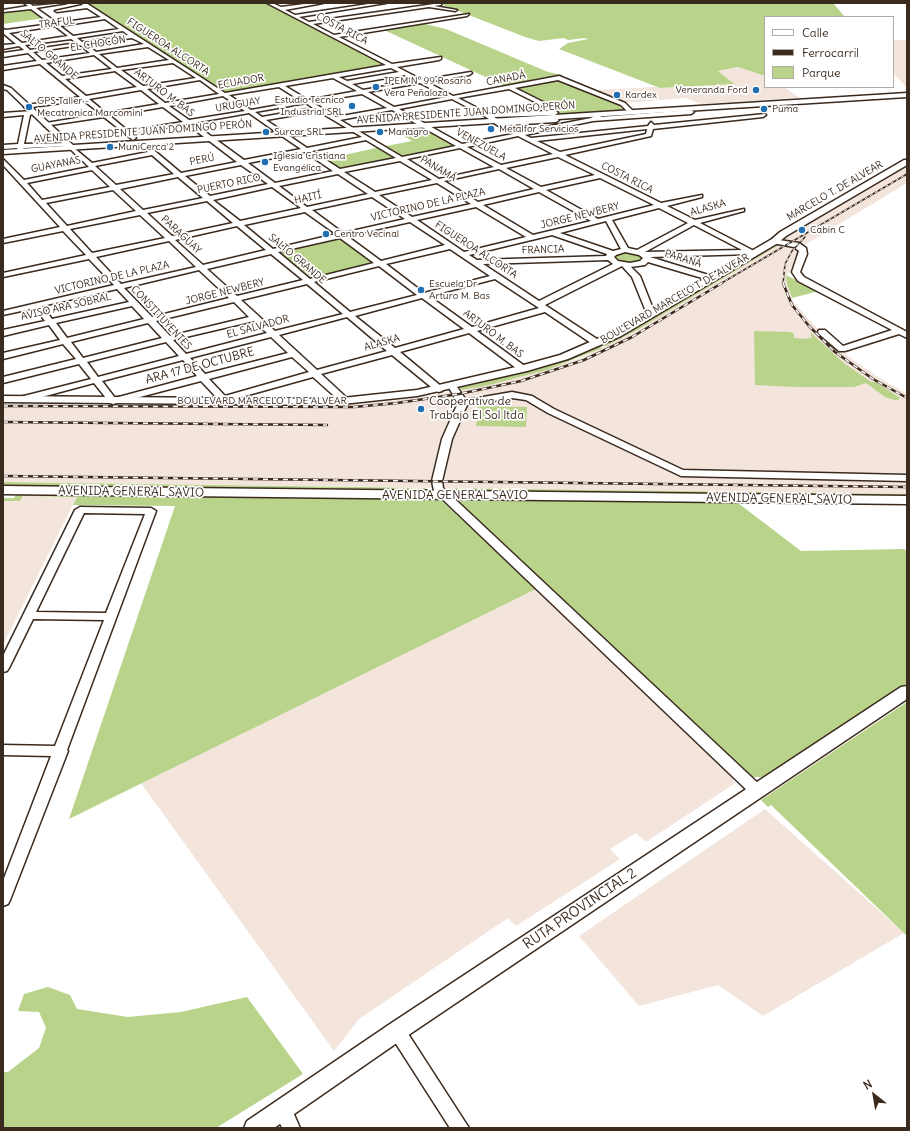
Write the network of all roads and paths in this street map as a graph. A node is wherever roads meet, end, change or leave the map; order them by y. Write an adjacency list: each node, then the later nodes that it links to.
1 (26, 3): 14 (street, ARTURO M. BAS)
2 (65, 3): 14 (street)
3 (82, 3): 12 (street, FIGUEROA ALCORTA)
4 (269, 3): 15 (street, COSTA RICA)
5 (321, 3): 15 (street)
6 (332, 3): 16 (street)
7 (384, 3): 16 (street)
8 (405, 3): 13 (street)
9 (415, 3): 13 (street)
10 (438, 4): 13 (street); 18 (street)
11 (393, 5): 17 (street)
12 (88, 6): 20 (street); 22 (street, FIGUEROA ALCORTA)
13 (428, 6): 17 (street); 18 (street)
14 (32, 7): 19 (street); 24 (street, ARTURO M. BAS)
15 (280, 9): 27 (street, COSTA RICA)
16 (344, 9): 27 (street); 28 (street)
17 (403, 10): 23 (street); 28 (street)
18 (455, 10): 34 (street)
19 (3, 11)
20 (53, 11)
21 (46, 12): 24 (street)
22 (96, 12): 25 (street); 30 (street, FIGUEROA ALCORTA)
23 (410, 12)
24 (39, 13): 31 (street, ARTURO M. BAS)
25 (89, 13)
26 (417, 15): 34 (street)
27 (295, 16): 36 (street, COSTA RICA)
28 (359, 16): 32 (street); 36 (street)
29 (54, 18): 31 (street)
30 (105, 18): 37 (street, FIGUEROA ALCORTA); 38 (street)
31 (47, 19): 33 (street); 38 (street, ARTURO M. BAS)
32 (366, 19)
33 (39, 20)
34 (430, 21): 40 (street)
35 (373, 22): 40 (street)
36 (310, 23): 47 (street, COSTA RICA)
37 (114, 24): 39 (street); 42 (street, FIGUEROA ALCORTA)
38 (55, 25): 43 (street); 44 (street, ARTURO M. BAS)
39 (107, 25)
40 (386, 28): 47 (street)
41 (70, 30): 44 (street, TRAFUL)
42 (123, 30): 46 (street, FIGUEROA ALCORTA); 49 (street)
43 (4, 31): 50 (street, SALTO GRANDE)
44 (63, 31): 45 (street, TRAFUL); 49 (street, ARTURO M. BAS)
45 (56, 32)
46 (133, 36): 53 (street); 54 (street, FIGUEROA ALCORTA)
47 (335, 36): 62 (street, COSTA RICA)
48 (20, 37): 50 (street)
49 (71, 37): 52 (street); 53 (street, ARTURO M. BAS)
50 (13, 38): 51 (street); 52 (street, SALTO GRANDE)
51 (3, 40)
52 (21, 44): 55 (street); 56 (street, SALTO GRANDE)
53 (81, 44): 56 (street); 57 (street, ARTURO M. BAS)
54 (148, 45): 57 (street, EL CHOCÓN); 60 (street, FIGUEROA ALCORTA)
55 (3, 47)
56 (29, 52): 58 (street); 61 (street, SALTO GRANDE)
57 (95, 54): 61 (street, EL CHOCÓN); 64 (street, ARTURO M. BAS)
58 (3, 55)
59 (439, 58): 62 (street, ECUADOR)
60 (173, 60): 64 (street); 69 (street, FIGUEROA ALCORTA)
61 (41, 62): 63 (street, EL CHOCÓN); 68 (street, SALTO GRANDE)
62 (391, 66): 65 (street, COSTA RICA); 67 (street, ECUADOR)
63 (3, 68)
64 (116, 69): 68 (street); 74 (street, ARTURO M. BAS)
65 (404, 73): 70 (street, COSTA RICA); 71 (street)
66 (469, 73): 70 (street, URUGUAY)
67 (334, 76): 71 (street, VENEZUELA); 72 (street, ECUADOR)
68 (61, 78): 79 (street, SALTO GRANDE)
69 (200, 79): 74 (street); 77 (street, FIGUEROA ALCORTA)
70 (420, 81): 76 (street, URUGUAY); 80 (street, COSTA RICA)
71 (346, 83): 76 (street, VENEZUELA)
72 (280, 85): 77 (street, ECUADOR); 81 (street, PANAMÁ)
73 (5, 87): 89 (main road, PARAGUAY)
74 (142, 88): 79 (street); 82 (street, ARTURO M. BAS)
75 (509, 88): 80 (street, CANADÁ); 87 (street); 88 (street, CANADÁ)
76 (362, 92): 81 (street, URUGUAY); 84 (street, VENEZUELA)
77 (224, 94): 82 (street, ECUADOR); 86 (street, FIGUEROA ALCORTA)
78 (907, 95): 85 (main road, AVENIDA PRESIDENTE JUAN DOMINGO PERÓN); 88 (main road, AVENIDA PRESIDENTE JUAN DOMINGO PERÓN)
79 (84, 98): 89 (street); 91 (street, SALTO GRANDE)
80 (453, 98): 84 (street, CANADÁ); 99 (street, COSTA RICA)
81 (307, 102): 83 (street, PANAMÁ); 86 (street, URUGUAY)
82 (163, 105): 91 (street, ECUADOR); 100 (street, ARTURO M. BAS)
83 (319, 109): 96 (street); 97 (street, PANAMÁ)
84 (393, 109): 97 (street, CANADÁ); 102 (street, VENEZUELA)
85 (688, 111): 88 (main road, AVENIDA PRESIDENTE JUAN DOMINGO PERÓN); 95 (street)
86 (250, 112): 96 (street, FIGUEROA ALCORTA); 100 (street, URUGUAY)
87 (553, 112): 93 (street); 99 (street)
88 (629, 113): 93 (main road, AVENIDA PRESIDENTE JUAN DOMINGO PERÓN); 94 (main road, AVENIDA PRESIDENTE JUAN DOMINGO PERÓN); 103 (street)
89 (30, 114): 90 (street); 101 (main road, PARAGUAY); 117 (street)
90 (3, 115)
91 (105, 115): 101 (street, ECUADOR); 105 (street, SALTO GRANDE)
92 (763, 115): 103 (street)
93 (561, 116): 99 (main road, AVENIDA PRESIDENTE JUAN DOMINGO PERÓN)
94 (594, 118): 98 (main road, AVENIDA PRESIDENTE JUAN DOMINGO PERÓN); 98 (street, PUERTO RICO)
95 (706, 118)
96 (262, 119): 107 (street, FIGUEROA ALCORTA)
97 (336, 119): 104 (street, PANAMÁ)
98 (578, 119): 99 (main road, AVENIDA PRESIDENTE JUAN DOMINGO PERÓN); 106 (street); 108 (street, PUERTO RICO)
99 (493, 120): 102 (main road, AVENIDA PRESIDENTE JUAN DOMINGO PERÓN); 108 (street, COSTA RICA)
100 (188, 123): 105 (street, URUGUAY); 109 (street, ARTURO M. BAS)
101 (46, 125): 114 (main road, PARAGUAY)
102 (423, 125): 104 (main road, AVENIDA PRESIDENTE JUAN DOMINGO PERÓN); 115 (street, VENEZUELA)
103 (650, 125): 106 (street); 112 (street, HAITÍ)
104 (352, 129): 107 (main road, AVENIDA PRESIDENTE JUAN DOMINGO PERÓN); 110 (street, PANAMÁ)
105 (128, 133): 113 (street, SALTO GRANDE)
106 (598, 133): 111 (street); 112 (street)
107 (282, 134): 109 (main road, AVENIDA PRESIDENTE JUAN DOMINGO PERÓN); 118 (street, FIGUEROA ALCORTA)
108 (518, 134): 111 (street, COSTA RICA); 115 (street, PUERTO RICO)
109 (209, 138): 113 (main road, AVENIDA PRESIDENTE JUAN DOMINGO PERÓN); 125 (street, ARTURO M. BAS)
110 (368, 138): 118 (street, PERÚ); 122 (street, PANAMÁ)
111 (530, 140): 121 (street, COSTA RICA)
112 (617, 142): 121 (street, HAITÍ)
113 (140, 143): 114 (main road, AVENIDA PRESIDENTE JUAN DOMINGO PERÓN); 120 (street, SALTO GRANDE)
114 (69, 146): 117 (main road, AVENIDA PRESIDENTE JUAN DOMINGO PERÓN); 119 (main road, AVENIDA PRESIDENTE JUAN DOMINGO PERÓN); 126 (street, PARAGUAY)
115 (462, 146): 122 (street, PUERTO RICO); 127 (street, VENEZUELA)
116 (3, 147): 117 (street, AVENIDA PRESIDENTE JUAN DOMINGO PERÓN)
117 (20, 148): 119 (main road, AVENIDA PRESIDENTE JUAN DOMINGO PERÓN)
118 (307, 150): 125 (street, PERÚ); 128 (street, FIGUEROA ALCORTA)
119 (3, 152)
120 (154, 154): 126 (street, GUAYANAS); 129 (street, SALTO GRANDE)
121 (558, 154): 127 (street, HAITÍ); 130 (street, COSTA RICA)
122 (402, 158): 128 (street, PUERTO RICO); 131 (street, PANAMÁ)
123 (3, 161): 132 (street, CONSTITUYENTES)
124 (907, 162): 156 (main road, MARCELO T. DE ALVEAR)
125 (243, 163): 129 (street, PERÚ); 133 (street, ARTURO M. BAS)
126 (92, 167): 132 (street, GUAYANAS); 134 (street, PARAGUAY)
127 (500, 167): 131 (street, HAITÍ); 135 (street, VENEZUELA)
128 (340, 171): 133 (street, PUERTO RICO); 136 (street, FIGUEROA ALCORTA)
129 (180, 175): 134 (street, PERÚ); 138 (street, SALTO GRANDE)
130 (600, 176): 135 (street, VICTORINO DE LA PLAZA); 141 (street, COSTA RICA)
131 (438, 180): 136 (street, HAITÍ); 140 (street, PANAMÁ)
132 (22, 182): 139 (street, CONSTITUYENTES)
133 (273, 185): 138 (street, PUERTO RICO); 142 (street, ARTURO M. BAS)
134 (114, 188): 139 (street, PERÚ); 144 (street, PARAGUAY)
135 (541, 189): 140 (street, VICTORINO DE LA PLAZA); 147 (street, VENEZUELA)
136 (374, 194): 142 (street, HAITÍ); 146 (street, FIGUEROA ALCORTA)
137 (700, 196): 141 (street, JORGE NEWBERY)
138 (208, 198): 144 (street, PUERTO RICO); 149 (street, SALTO GRANDE)
139 (41, 202): 150 (street, CONSTITUYENTES)
140 (478, 204): 146 (street, VICTORINO DE LA PLAZA); 153 (street, PANAMÁ)
141 (660, 206): 145 (street, JORGE NEWBERY); 148 (street, COSTA RICA)
142 (306, 209): 149 (street, HAITÍ); 152 (street, ARTURO M. BAS)
143 (742, 210): 148 (street, ALASKA)
144 (141, 212): 150 (street, PUERTO RICO); 154 (street, PARAGUAY)
145 (608, 218): 147 (street, JORGE NEWBERY); 158 (street)
146 (411, 219): 152 (street, VICTORINO DE LA PLAZA); 157 (street, FIGUEROA ALCORTA)
147 (597, 221): 151 (street, JORGE NEWBERY)
148 (693, 223): 160 (street, COSTA RICA); 163 (street, ALASKA)
149 (239, 224): 154 (street, HAITÍ); 159 (street, SALTO GRANDE)
150 (64, 228): 155 (street, PUERTO RICO); 164 (street, CONSTITUYENTES)
151 (554, 233): 153 (street, JORGE NEWBERY); 162 (street)
152 (341, 235): 159 (street, VICTORINO DE LA PLAZA); 166 (street, ARTURO M. BAS)
153 (533, 238): 161 (street, JORGE NEWBERY)
154 (170, 239): 164 (street, HAITÍ); 168 (street, PARAGUAY)
155 (3, 241)
156 (775, 241): 160 (main road, BOULEVARD MARCELO T. DE ALVEAR); 186 (street)
157 (452, 246): 161 (street, FIGUEROA ALCORTA); 166 (street, JORGE NEWBERY)
158 (625, 250): 162 (street, FRANCIA); 163 (street)
159 (272, 251): 168 (street, VICTORINO DE LA PLAZA); 172 (street, SALTO GRANDE)
160 (754, 253): 163 (street); 171 (main road, BOULEVARD MARCELO T. DE ALVEAR)
161 (464, 254): 165 (street, FIGUEROA ALCORTA)
162 (612, 255): 165 (street, FRANCIA); 167 (street)
163 (644, 255): 167 (street, ALASKA); 171 (street, PARANÁ)
164 (90, 256): 169 (street, HAITÍ); 173 (street, CONSTITUYENTES)
165 (476, 262): 170 (street, FIGUEROA ALCORTA)
166 (380, 264): 172 (street, JORGE NEWBERY); 174 (street, ARTURO M. BAS)
167 (622, 264): 178 (street, ALASKA); 180 (street)
168 (201, 268): 173 (street, VICTORINO DE LA PLAZA); 175 (street, PARAGUAY)
169 (3, 275)
170 (498, 276): 174 (street, EL SALVADOR); 178 (street, FIGUEROA ALCORTA)
171 (712, 279): 180 (main road, BOULEVARD MARCELO T. DE ALVEAR)
172 (309, 281): 175 (street, JORGE NEWBERY); 181 (street, SALTO GRANDE)
173 (119, 286): 176 (street, CONSTITUYENTES); 177 (street, VICTORINO DE LA PLAZA)
174 (424, 296): 181 (street, EL SALVADOR); 185 (street, ARTURO M. BAS)
175 (235, 300): 182 (street, PARAGUAY); 183 (street, JORGE NEWBERY)
176 (134, 302): 183 (street, CONSTITUYENTES); 184 (street, AVISO ARA SOBRAL)
177 (37, 305): 179 (street, VICTORINO DE LA PLAZA); 184 (street)
178 (543, 307): 185 (street, ALASKA); 193 (street, FIGUEROA ALCORTA)
179 (3, 313)
180 (652, 314): 193 (main road, BOULEVARD MARCELO T. DE ALVEAR)
181 (350, 315): 189 (street, EL SALVADOR); 194 (street, SALTO GRANDE)
182 (254, 318): 189 (street, PARAGUAY); 191 (street)
183 (150, 320): 191 (street, CONSTITUYENTES); 192 (street, JORGE NEWBERY)
184 (50, 322): 188 (street, AVISO ARA SOBRAL); 192 (street)
185 (471, 330): 194 (street, ALASKA); 199 (street, ARTURO M. BAS)
186 (899, 331): 187 (street); 190 (street)
187 (822, 332)
188 (3, 333)
189 (273, 335): 195 (street, PARAGUAY); 197 (street, EL SALVADOR)
190 (907, 335)
191 (167, 339): 197 (street, CONSTITUYENTES); 198 (street)
192 (65, 341): 196 (street, JORGE NEWBERY); 198 (street)
193 (597, 343): 199 (main road, BOULEVARD MARCELO T. DE ALVEAR)
194 (394, 351): 200 (street, ALASKA); 205 (street, SALTO GRANDE)
195 (293, 354): 200 (street, PARAGUAY); 201 (street, ARA 17 DE OCTUBRE)
196 (3, 356)
197 (184, 358): 201 (street, CONSTITUYENTES); 203 (street, EL SALVADOR)
198 (81, 361): 202 (street); 203 (street)
199 (523, 369): 204 (main road, BOULEVARD MARCELO T. DE ALVEAR)
200 (315, 374): 209 (street, ALASKA); 210 (street, PARAGUAY)
201 (203, 378): 208 (street, ARA 17 DE OCTUBRE); 209 (street, CONSTITUYENTES)
202 (3, 380)
203 (96, 380): 207 (street, EL SALVADOR); 208 (street)
204 (452, 386): 205 (main road, BOULEVARD MARCELO T. DE ALVEAR); 211 (street)
205 (440, 389): 210 (main road, BOULEVARD MARCELO T. DE ALVEAR)
206 (3, 399): 207 (main road, BOULEVARD MARCELO T. DE ALVEAR)
207 (22, 399): 208 (main road, BOULEVARD MARCELO T. DE ALVEAR)
208 (113, 401): 209 (main road, BOULEVARD MARCELO T. DE ALVEAR)
209 (222, 401): 210 (main road, BOULEVARD MARCELO T. DE ALVEAR)
210 (345, 401)
211 (463, 403): 212 (street); 214 (street)
212 (907, 478)
213 (3, 490): 214 (main road, AVENIDA GENERAL SAVIO)
214 (444, 496): 215 (main road, AVENIDA GENERAL SAVIO); 222 (street)
215 (907, 500)
216 (28, 615): 217 (street); 217 (street); 218 (street)
217 (111, 617): 221 (street)
218 (3, 668)
219 (907, 691): 222 (main road, RUTA PROVINCIAL 2)
220 (3, 750): 221 (street)
221 (61, 751): 223 (street)
222 (757, 791): 224 (main road, RUTA PROVINCIAL 2)
223 (3, 900)
224 (397, 1031): 225 (main road, RUTA PROVINCIAL 2); 228 (street)
225 (283, 1109): 226 (main road, RUTA PROVINCIAL 2); 227 (street)
226 (255, 1128)
227 (291, 1128)
228 (460, 1128)

